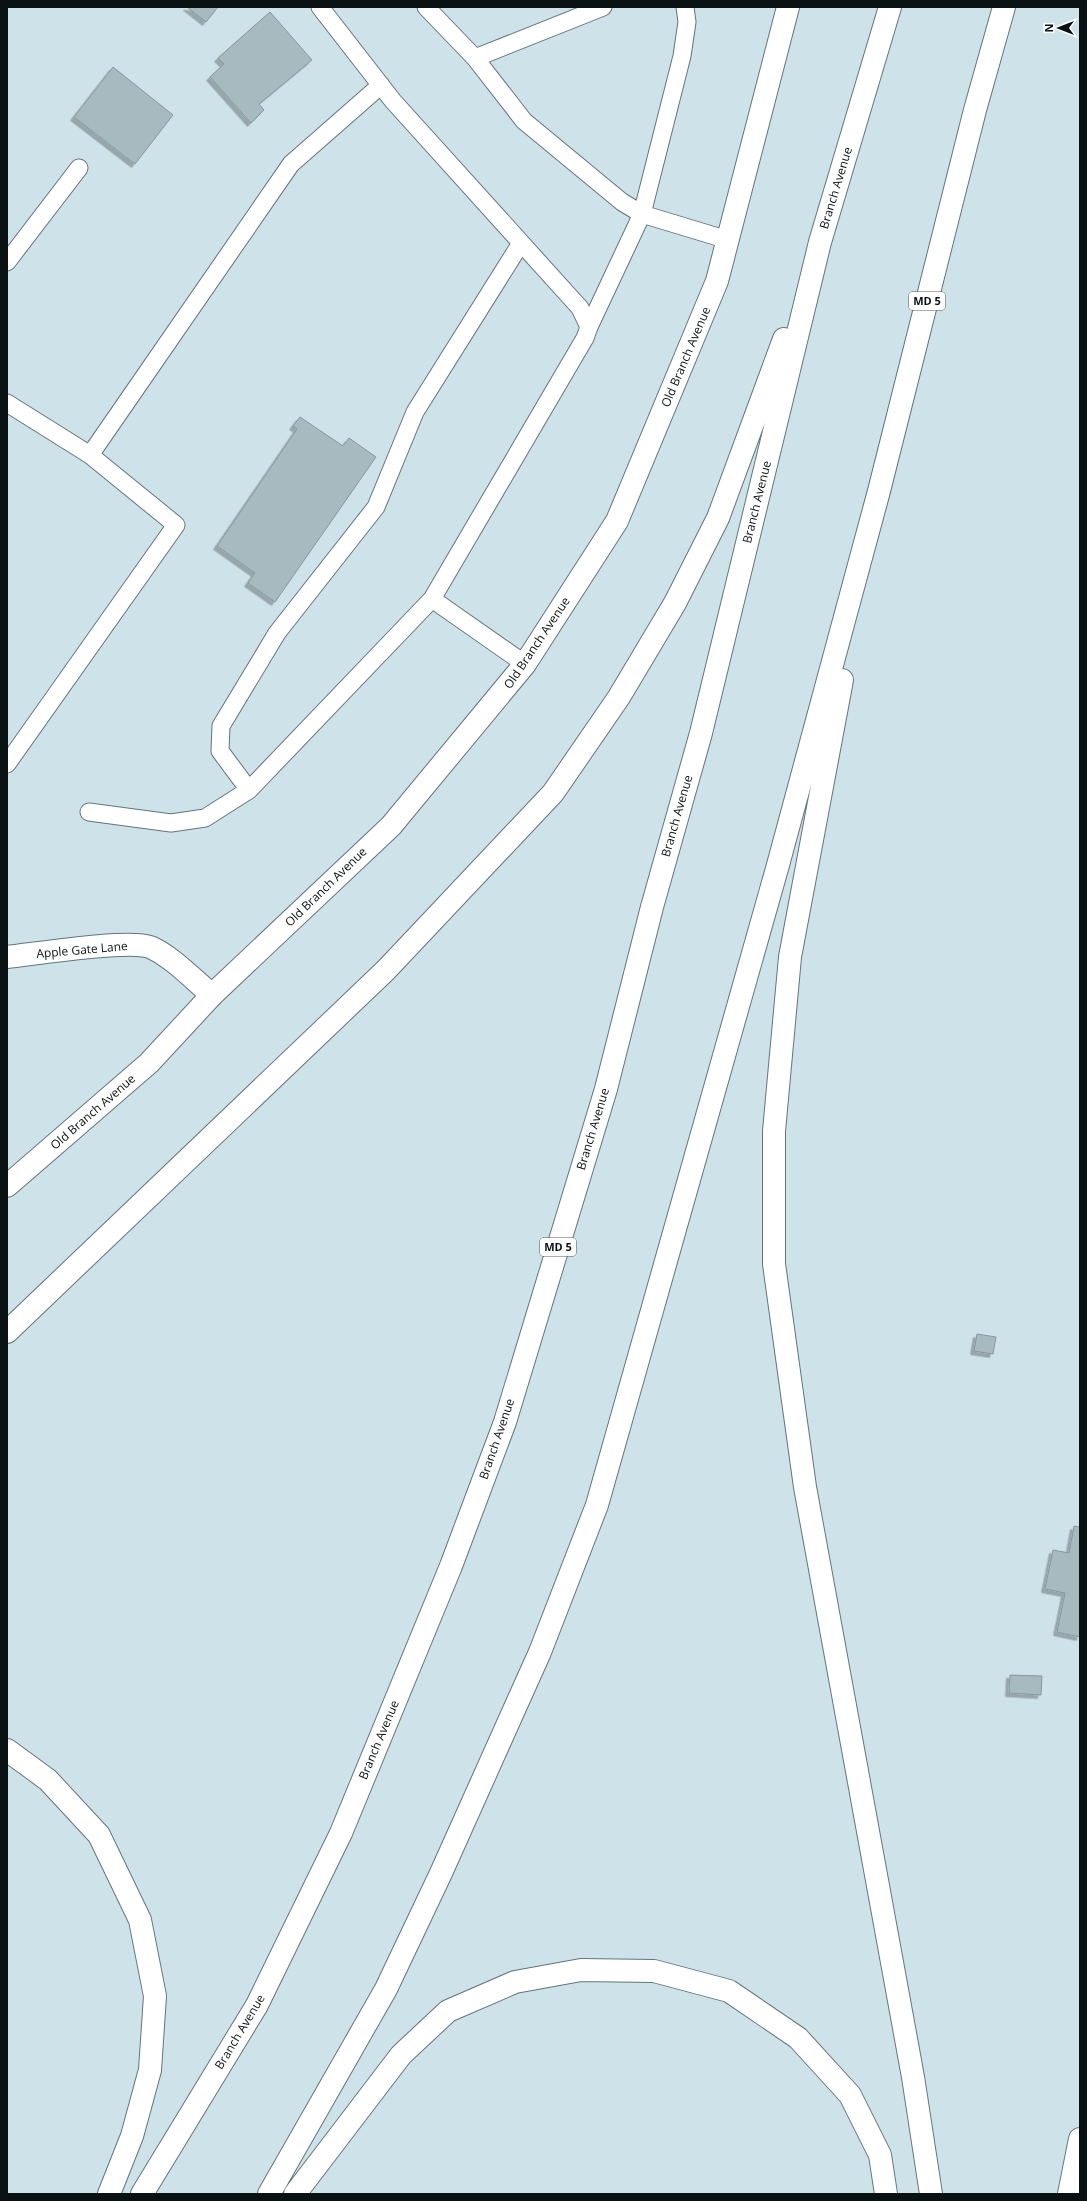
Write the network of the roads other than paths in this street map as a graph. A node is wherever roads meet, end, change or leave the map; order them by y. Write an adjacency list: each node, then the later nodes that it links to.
1 (320, 7): 9 (lane)
2 (426, 7): 8 (lane)
3 (602, 7): 8 (lane)
4 (685, 7): 11 (lane)
5 (788, 7): 12 (main road, Old Branch Avenue)
6 (890, 7): 13 (main road, Branch Avenue / MD 5)
7 (1004, 7): 19 (main road, MD 5)
8 (475, 58): 11 (lane)
9 (381, 85): 14 (lane); 18 (lane)
10 (79, 168): 15 (lane)
11 (642, 214): 12 (lane); 16 (lane)
12 (728, 240): 21 (main road, Old Branch Avenue)
13 (820, 242): 28 (main road); 32 (main road, Branch Avenue / MD 5)
14 (521, 243): 16 (lane); 23 (lane)
15 (7, 262)
16 (589, 327): 20 (lane)
17 (7, 403): 18 (lane)
18 (90, 455): 22 (lane)
19 (879, 491): 33 (main road, MD 5); 36 (main road)
20 (432, 599): 21 (lane); 23 (lane)
21 (525, 664): 26 (main road, Old Branch Avenue)
22 (7, 764)
23 (249, 790): 24 (lane)
24 (89, 812)
25 (7, 957): 26 (main road, Apple Gate Lane)
26 (212, 995): 27 (main road, Old Branch Avenue)
27 (7, 1186)
28 (7, 1332)
29 (7, 1750): 31 (main road)
30 (1079, 2151): 37 (main road)
31 (110, 2194)
32 (142, 2194)
33 (269, 2194)
34 (295, 2194): 35 (main road)
35 (886, 2194)
36 (931, 2194)
37 (1069, 2194)

